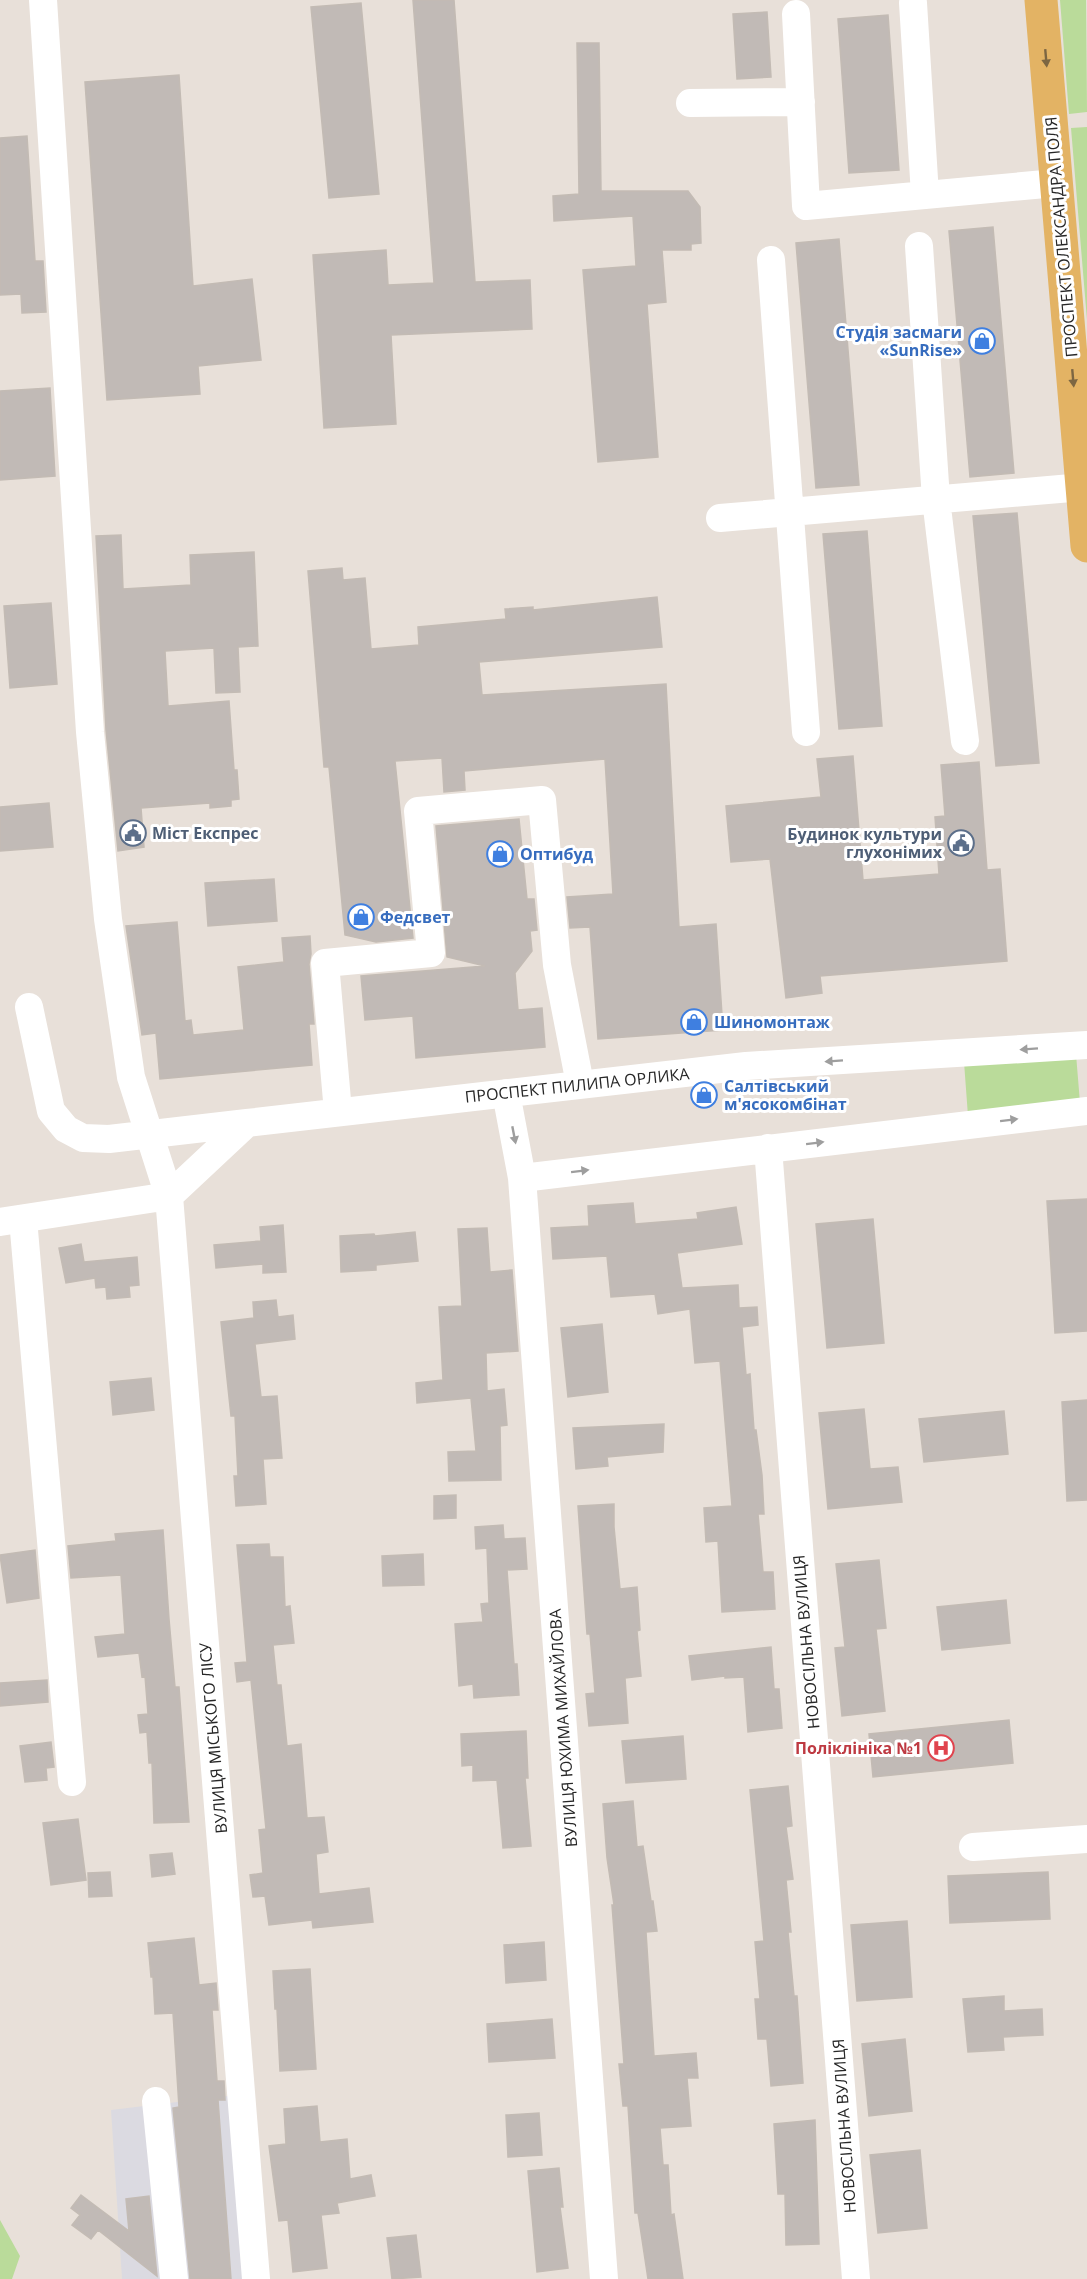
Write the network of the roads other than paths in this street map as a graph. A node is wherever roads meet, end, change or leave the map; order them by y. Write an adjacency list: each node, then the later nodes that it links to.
1 (43, 0): 25 (street, ВУЛИЦЯ МІСЬКОГО ЛІСУ)
2 (1041, 0): 7 (main road, ПРОСПЕКТ ОЛЕКСАНДРА ПОЛЯ, one-way to 7)
3 (913, 3): 8 (street)
4 (796, 14): 5 (street)
5 (801, 102): 6 (street); 8 (street)
6 (690, 103)
7 (1056, 183): 8 (street); 11 (main road, ПРОСПЕКТ ОЛЕКСАНДРА ПОЛЯ, one-way to 11)
8 (925, 195)
9 (919, 246): 12 (street)
10 (771, 260): 13 (street)
11 (1083, 487): 12 (street); 15 (main road, ПРОСПЕКТ ОЛЕКСАНДРА ПОЛЯ)
12 (936, 499): 13 (street); 17 (street)
13 (789, 512): 14 (street); 16 (street)
14 (720, 518)
15 (1087, 546)
16 (806, 732)
17 (965, 741)
18 (29, 1007): 25 (street, ПРОСПЕКТ ПИЛИПА ОРЛИКА)
19 (1087, 1045): 20 (street, ПРОСПЕКТ ПИЛИПА ОРЛИКА, one-way to 20)
20 (580, 1084): 21 (street, ПРОСПЕКТ ПИЛИПА ОРЛИКА); 23 (street)
21 (506, 1093): 23 (street, ПРОСПЕКТ ПИЛИПА ОРЛИКА); 27 (street, ВУЛИЦЯ ЮХИМА МИХАЙЛОВА, one-way to 27)
22 (1087, 1111): 26 (street, one-way to 22)
23 (338, 1112): 24 (street, ПРОСПЕКТ ПИЛИПА ОРЛИКА)
24 (247, 1123): 25 (street, ПРОСПЕКТ ПИЛИПА ОРЛИКА); 28 (street)
25 (149, 1135): 28 (street, ВУЛИЦЯ МІСЬКОГО ЛІСУ)
26 (768, 1148): 27 (street, one-way to 26); 37 (street, НОВОСІЛЬНА ВУЛИЦЯ)
27 (522, 1178): 36 (street, ВУЛИЦЯ ЮХИМА МИХАЙЛОВА)
28 (169, 1196): 29 (street); 35 (street, ВУЛИЦЯ МІСЬКОГО ЛІСУ)
29 (11, 1220): 30 (street)
30 (72, 1782)
31 (1087, 1839): 32 (street)
32 (973, 1847)
33 (156, 2101): 34 (street)
34 (174, 2279)
35 (256, 2279)
36 (604, 2279)
37 (856, 2279)

